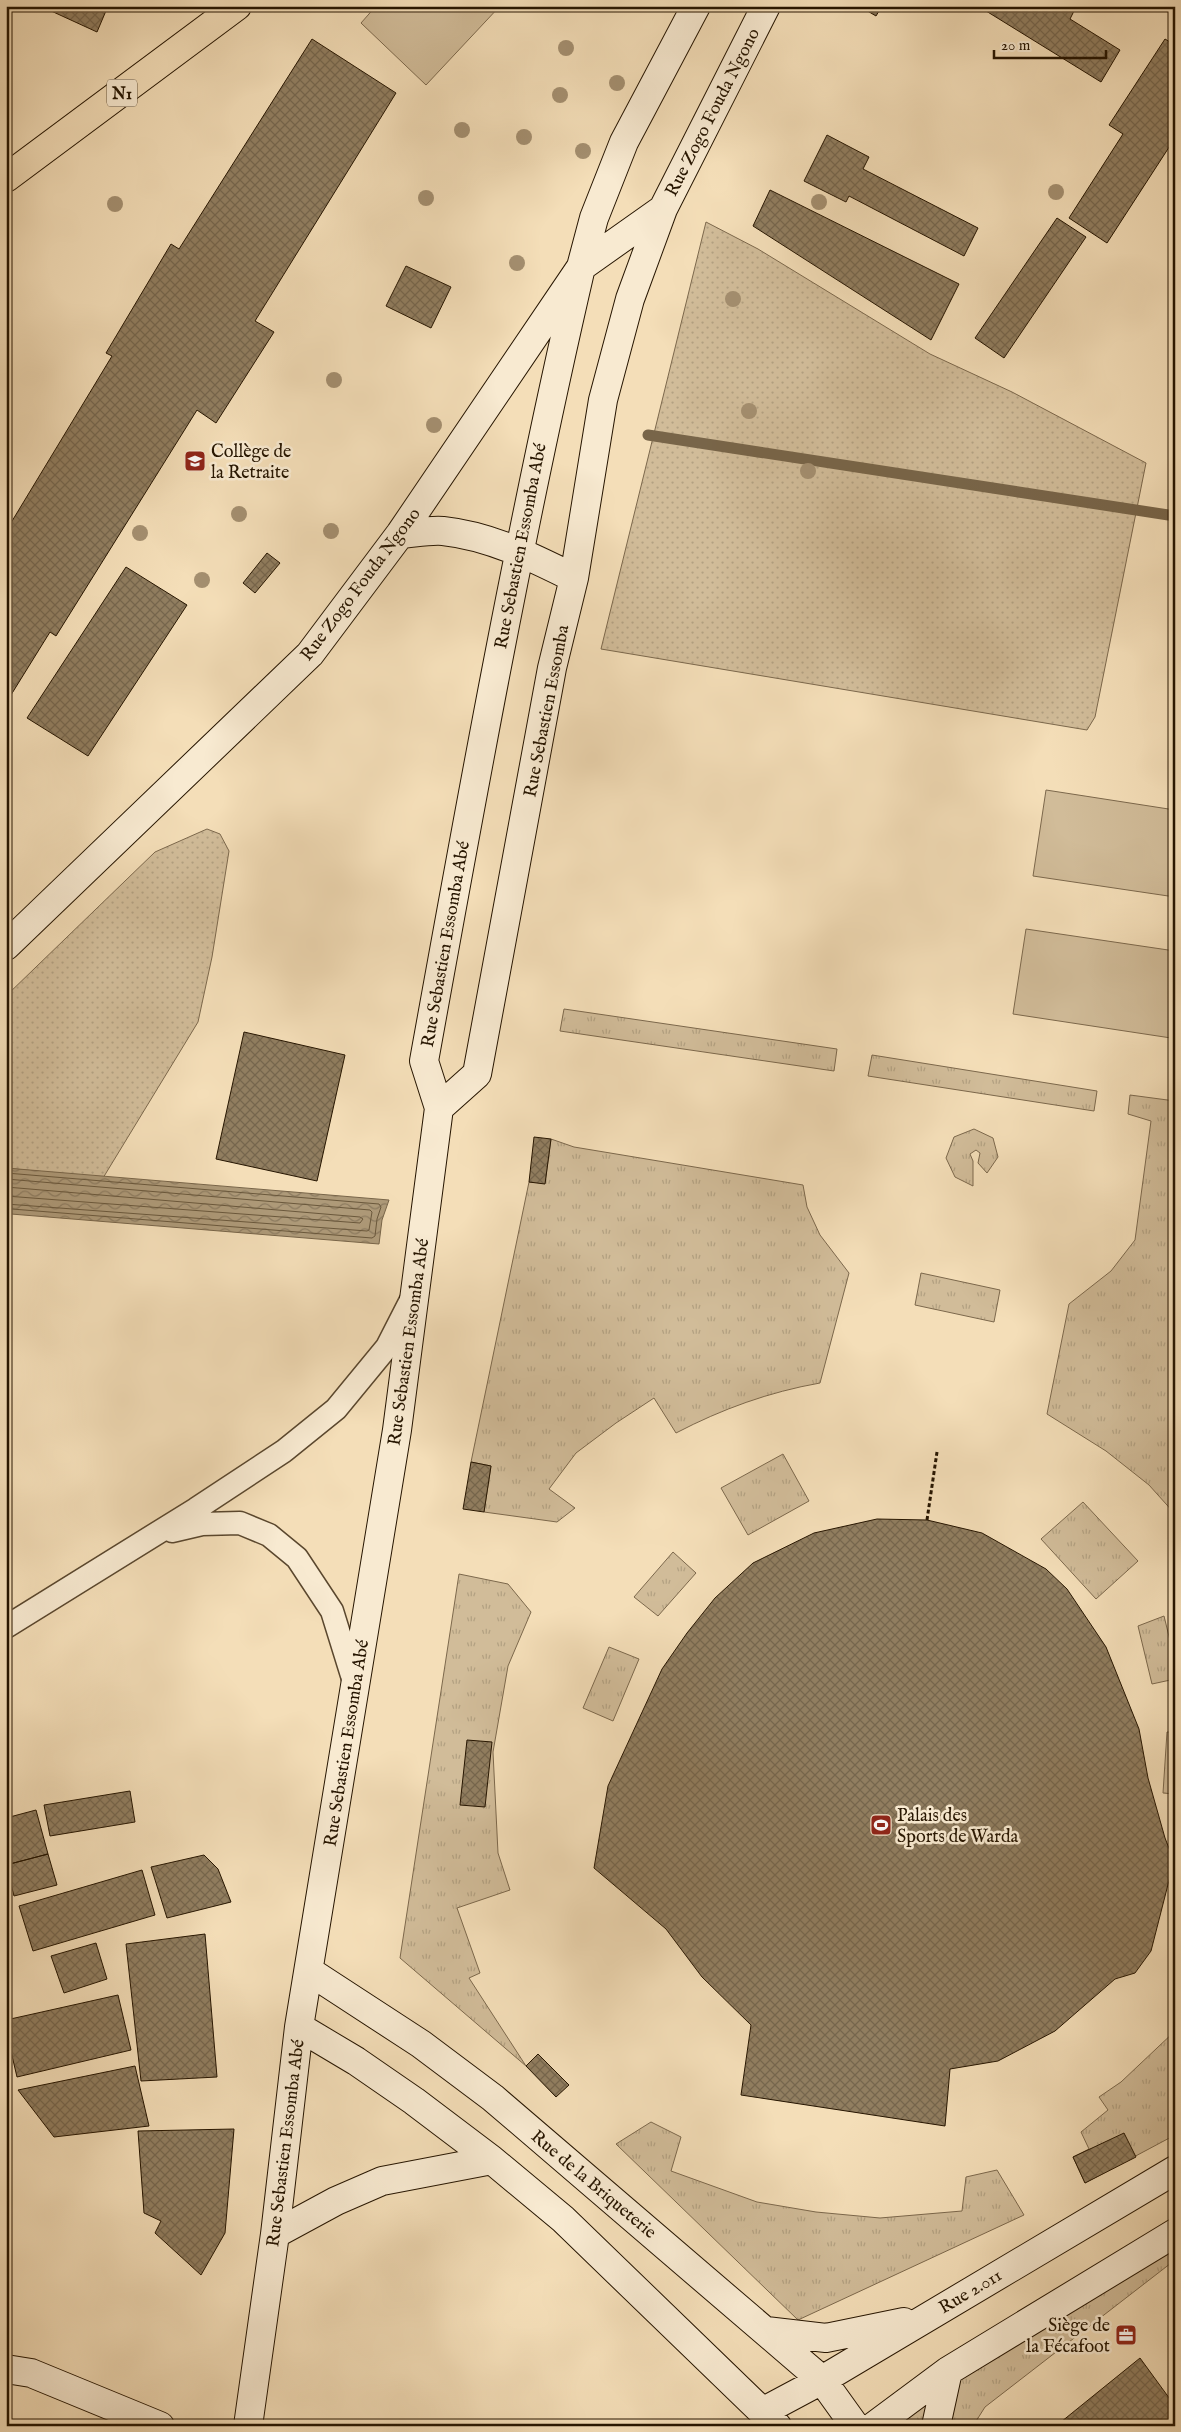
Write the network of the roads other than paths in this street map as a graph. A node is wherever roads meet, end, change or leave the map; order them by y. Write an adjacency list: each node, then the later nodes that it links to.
1 (237, 6): 4 (highway, N1)
2 (696, 6): 6 (main road, Rue Zogo Fouda Ngono)
3 (766, 6): 5 (main road, Rue Zogo Fouda Ngono)
4 (6, 178)
5 (663, 209): 6 (main road, Rue Zogo Fouda Ngono); 9 (main road, Rue Sebastien Essomba)
6 (581, 267): 7 (main road, Rue Zogo Fouda Ngono); 8 (main road, Rue Sebastien Essomba Abé)
7 (400, 534): 8 (main road); 10 (main road, Rue Zogo Fouda Ngono)
8 (519, 551): 9 (main road); 11 (main road, Rue Sebastien Essomba Abé)
9 (574, 578): 11 (main road, Rue Sebastien Essomba)
10 (6, 946)
11 (439, 1108): 12 (main road, Rue Sebastien Essomba Abé)
12 (415, 1294): 13 (lane); 15 (main road, Rue Sebastien Essomba Abé)
13 (149, 1537): 14 (lane); 15 (lane)
14 (6, 1627)
15 (355, 1686): 16 (main road, Rue Sebastien Essomba Abé)
16 (309, 1970): 17 (main road, Rue Sebastien Essomba Abé); 23 (main road, Rue de la Briqueterie)
17 (299, 2028): 18 (main road); 21 (main road, Rue Sebastien Essomba Abé)
18 (492, 2160): 21 (main road); 27 (main road)
19 (1175, 2170): 22 (main road, Rue 2.011)
20 (1175, 2232): 25 (main road)
21 (275, 2234): 29 (main road, Rue Sebastien Essomba Abé)
22 (923, 2319): 23 (main road); 26 (main road, Rue 2.011)
23 (766, 2331): 26 (main road, Rue de la Briqueterie)
24 (6, 2370): 28 (main road)
25 (948, 2372): 31 (main road); 32 (main road)
26 (822, 2380): 27 (main road, Rue 2.011); 30 (main road, Rue de la Briqueterie)
27 (770, 2419)
28 (160, 2426)
29 (248, 2426)
30 (855, 2426)
31 (874, 2426)
32 (936, 2426)

